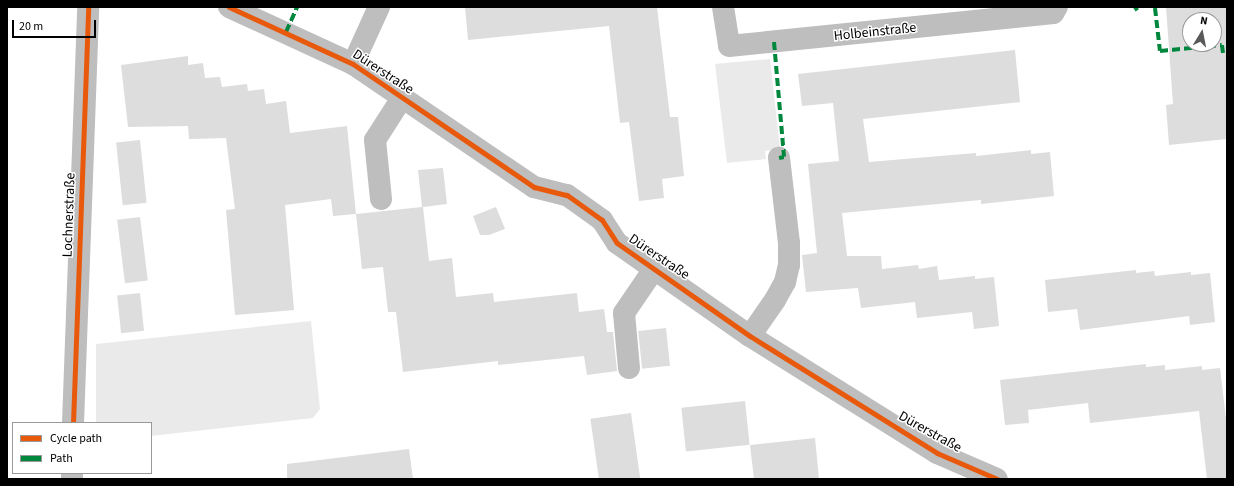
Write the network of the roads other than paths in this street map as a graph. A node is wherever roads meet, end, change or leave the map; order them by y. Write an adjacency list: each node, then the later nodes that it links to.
1 (88, 7): 13 (street, Lochnerstraße)
2 (229, 7): 6 (street, Dürerstraße)
3 (379, 7): 6 (street)
4 (723, 7): 5 (street, Holbeinstraße)
5 (1056, 7)
6 (353, 64): 7 (street, Dürerstraße)
7 (402, 98): 9 (street); 10 (street, Dürerstraße)
8 (780, 158): 11 (street)
9 (381, 199)
10 (654, 269): 11 (street, Dürerstraße); 12 (street)
11 (750, 336): 14 (street, Dürerstraße)
12 (629, 368)
13 (73, 422)
14 (997, 479)

